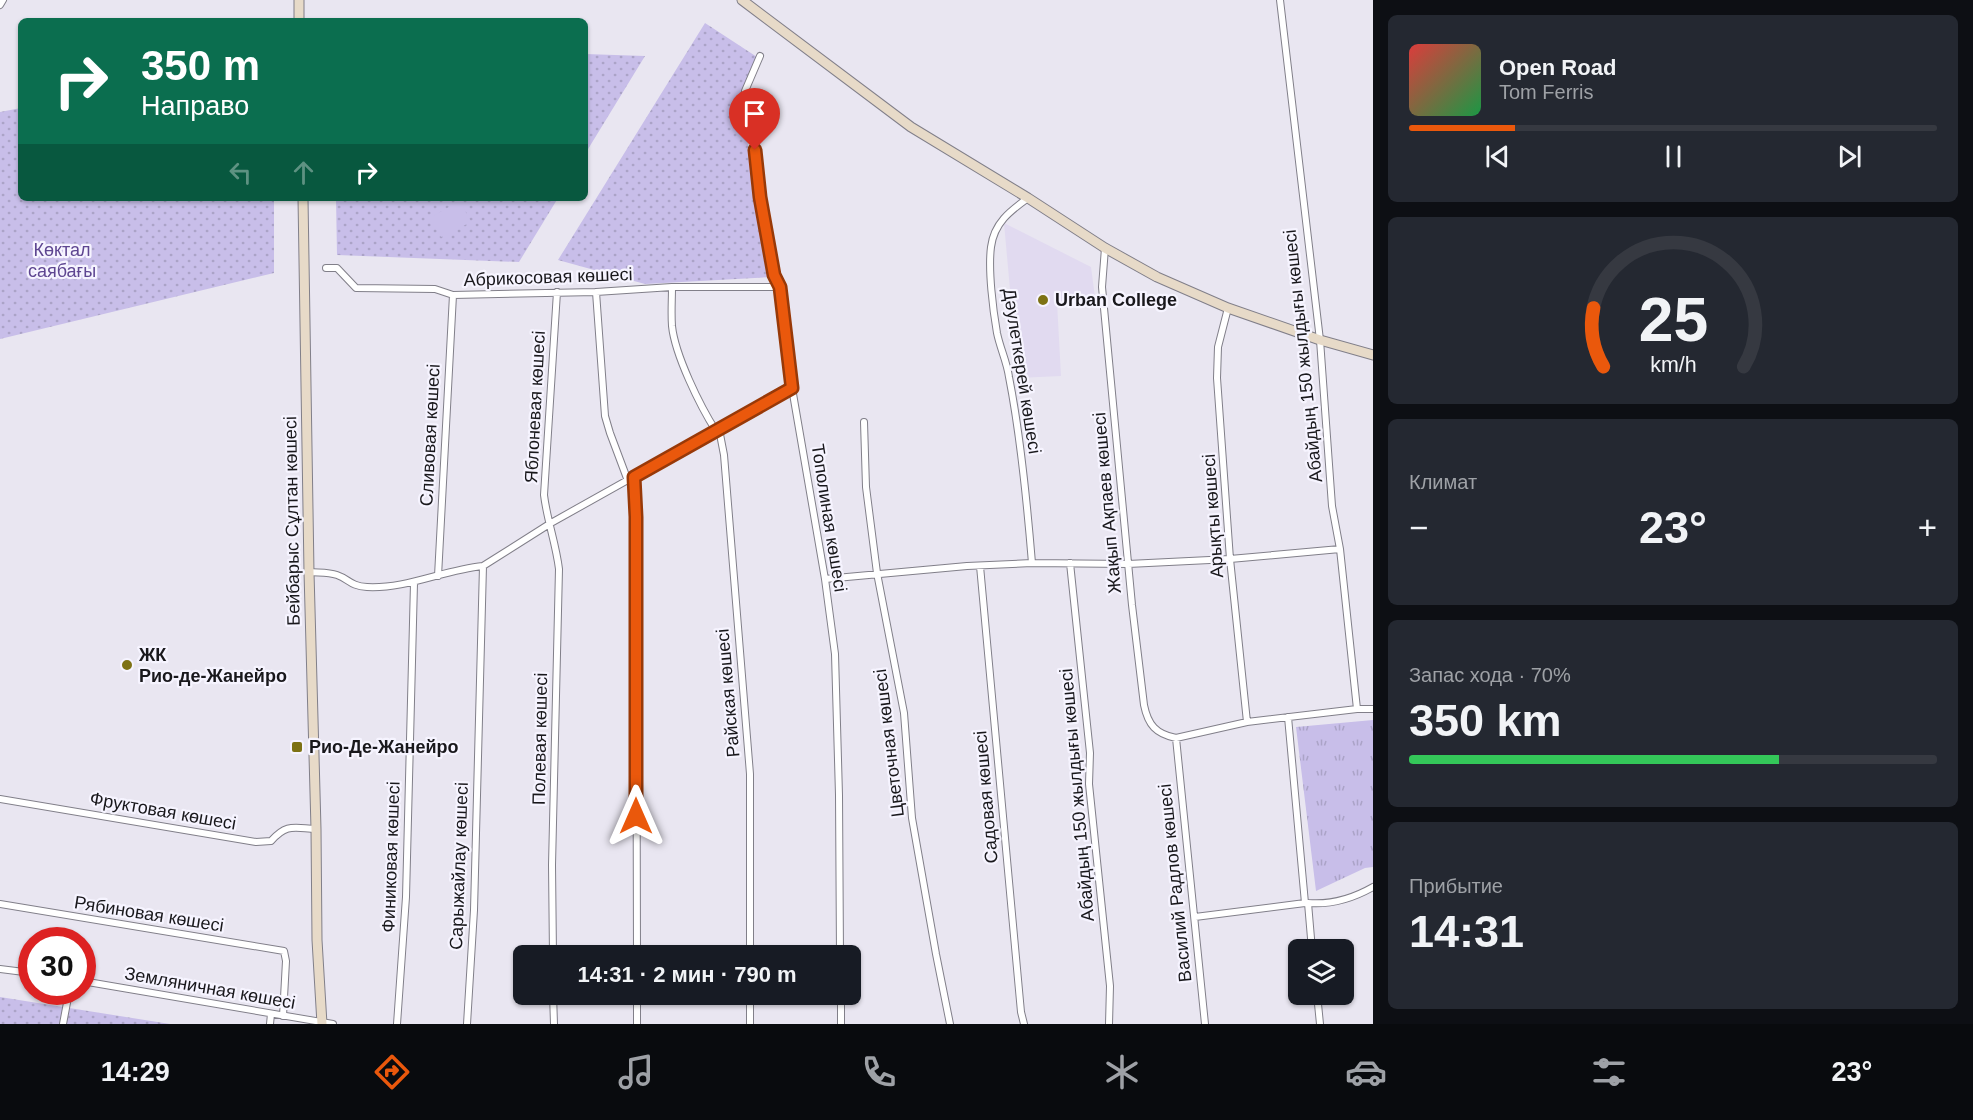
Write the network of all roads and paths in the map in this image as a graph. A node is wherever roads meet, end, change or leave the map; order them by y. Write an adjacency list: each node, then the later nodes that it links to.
1 (3, 0): 5 (street)
2 (299, 0): 6 (street)
3 (742, 0): 8 (street)
4 (1280, 0): 18 (street, Абайдың 150 жылдығы көшесі)
5 (0, 5)
6 (299, 18)
7 (760, 56): 13 (street, Тополиная көшесі)
8 (1028, 198): 10 (street); 27 (street, Дәулеткерей көшесі)
9 (303, 201): 32 (street, Бейбарыс Сұлтан көшесі)
10 (1105, 248): 17 (street); 29 (street, Жақып Ақпаев көшесі)
11 (326, 268): 16 (street, Абрикосовая көшесі)
12 (672, 287): 13 (street, Абрикосовая көшесі); 15 (street, Абрикосовая көшесі); 22 (street, Райская көшесі)
13 (780, 287): 20 (street, Тополиная көшесі)
14 (557, 292): 15 (street, Абрикосовая көшесі); 16 (street, Абрикосовая көшесі); 24 (street, Яблоневая көшесі)
15 (596, 292): 23 (street)
16 (453, 295): 34 (street, Сливовая көшесі)
17 (1228, 308): 18 (street); 26 (street, Арықты көшесі)
18 (1320, 340): 19 (street); 25 (street, Абайдың 150 жылдығы көшесі)
19 (1373, 355)
20 (792, 388): 22 (street); 35 (street, Тополиная көшесі)
21 (864, 422): 33 (street, Цветочная көшесі)
22 (718, 430): 23 (street); 51 (street, Райская көшесі)
23 (631, 479): 24 (street); 50 (street)
24 (550, 523): 30 (street); 49 (street, Полевая көшесі)
25 (1340, 549): 26 (street); 37 (street, Абайдың 150 жылдығы көшесі)
26 (1230, 559): 29 (street); 40 (street, Арықты көшесі)
27 (1032, 563): 28 (street); 31 (street)
28 (1070, 563): 29 (street); 76 (street, Абайдың 150 жылдығы көшесі)
29 (1128, 564): 41 (street, Жақып Ақпаев көшесі)
30 (483, 566): 34 (street); 69 (street, Сарыжайлау көшесі)
31 (980, 566): 33 (street); 75 (street, Садовая көшесі)
32 (309, 572): 36 (street); 43 (street, Бейбарыс Сұлтан көшесі)
33 (877, 573): 35 (street); 74 (street, Цветочная көшесі)
34 (438, 576): 36 (street)
35 (825, 579): 52 (street, Тополиная көшесі)
36 (414, 583): 68 (street, Финиковая көшесі)
37 (1357, 709): 38 (street); 39 (street)
38 (1373, 709)
39 (1288, 717): 40 (street); 45 (street)
40 (1247, 722): 41 (street)
41 (1176, 738): 47 (street, Василий Радлов көшесі)
42 (0, 799): 43 (street, Фруктовая көшесі)
43 (316, 829): 64 (street, Бейбарыс Сұлтан көшесі)
44 (1373, 887): 45 (street)
45 (1306, 903): 47 (street); 48 (street)
46 (0, 904): 63 (street, Рябиновая көшесі)
47 (1195, 917): 77 (street, Василий Радлов көшесі)
48 (1311, 939)
49 (553, 945)
50 (637, 945)
51 (750, 945)
52 (840, 945)
53 (0, 969): 54 (street)
54 (18, 971)
55 (96, 983): 62 (street, Земляничная көшесі)
56 (67, 1005): 65 (street)
57 (553, 1005): 70 (street)
58 (637, 1005): 71 (street)
59 (750, 1005): 72 (street)
60 (841, 1005): 73 (street)
61 (1318, 1005): 78 (street)
62 (271, 1014): 63 (street, Земляничная көшесі); 66 (street)
63 (282, 1016): 64 (street, Земляничная көшесі)
64 (322, 1023): 67 (street, Земляничная көшесі)
65 (63, 1024)
66 (270, 1024)
67 (333, 1024)
68 (397, 1024)
69 (467, 1024)
70 (554, 1024)
71 (637, 1024)
72 (750, 1024)
73 (842, 1024)
74 (950, 1024)
75 (1024, 1024)
76 (1109, 1024)
77 (1205, 1024)
78 (1320, 1024)

